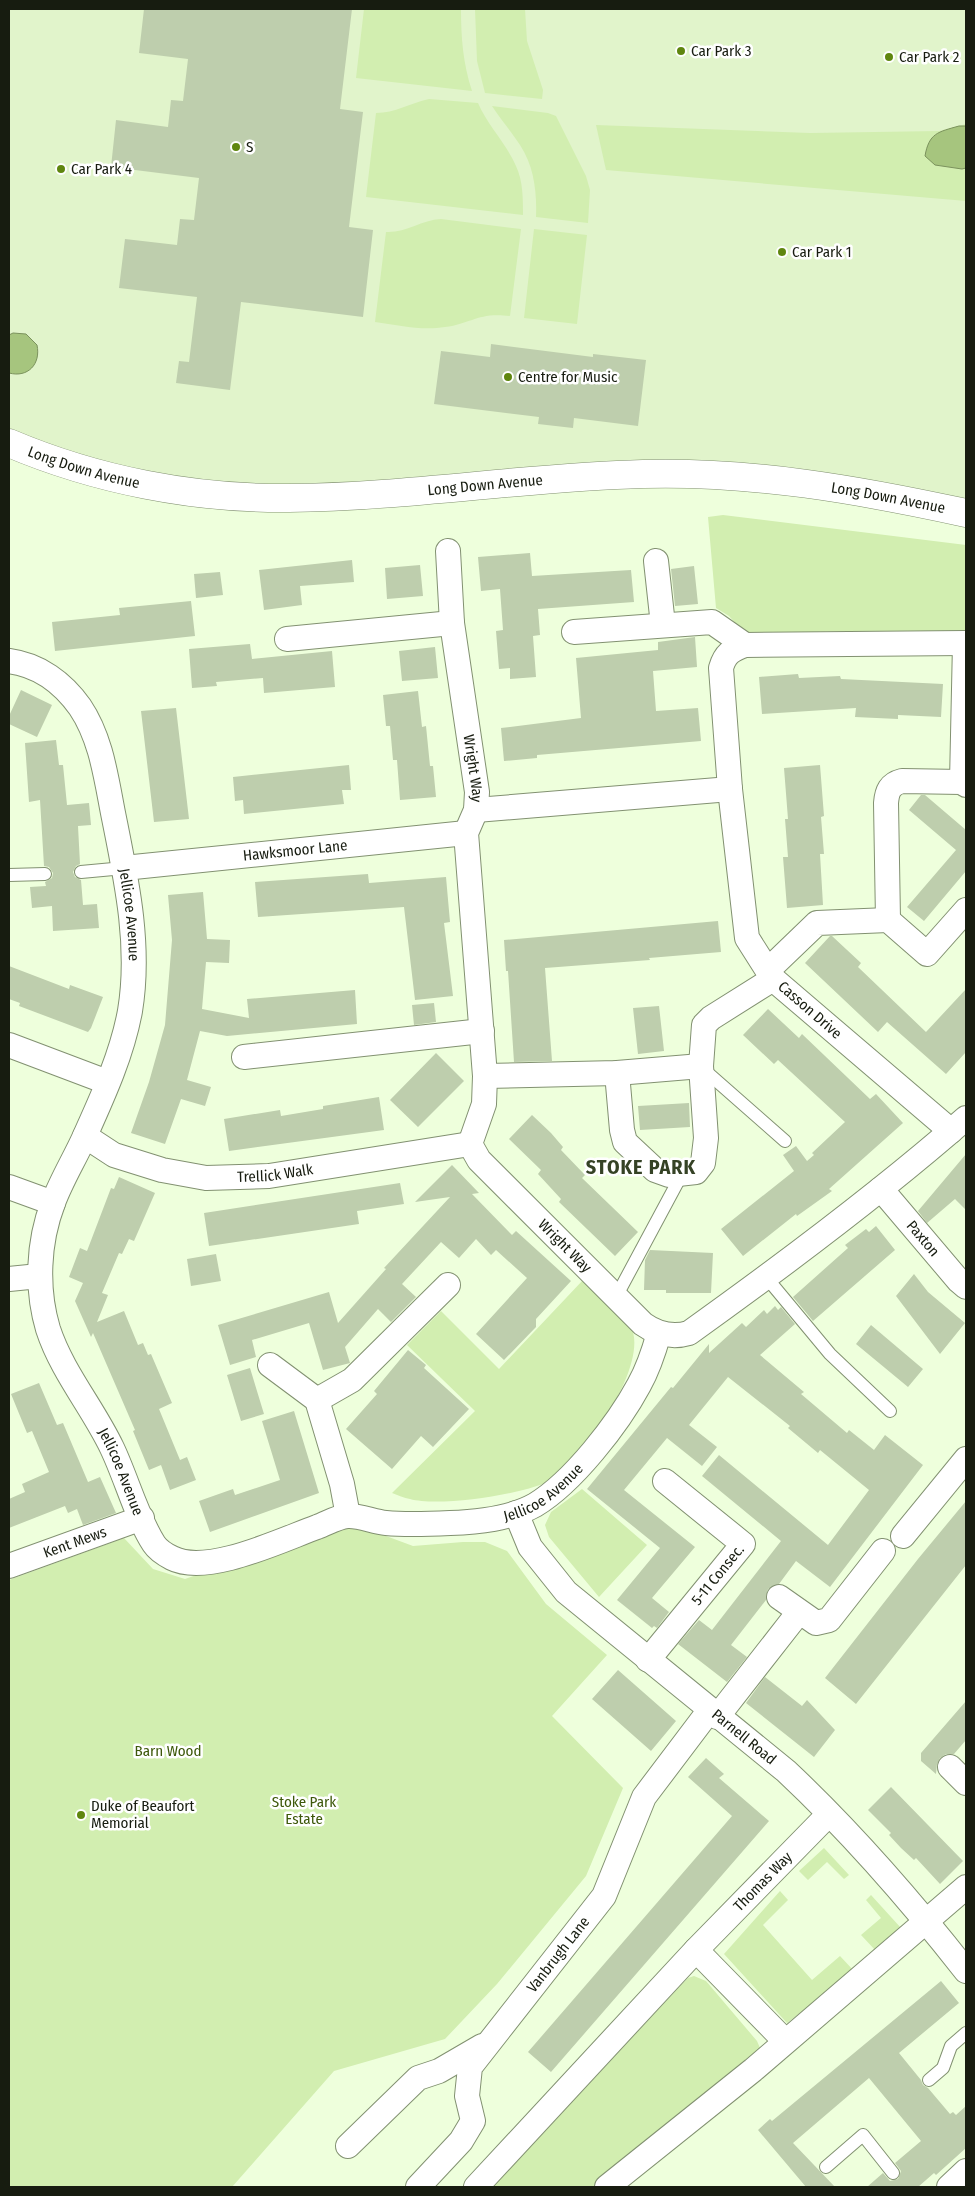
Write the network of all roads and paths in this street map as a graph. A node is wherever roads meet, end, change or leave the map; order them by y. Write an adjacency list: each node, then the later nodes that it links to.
1 (9, 443): 2 (street, Long Down Avenue)
2 (966, 513)
3 (448, 551): 5 (street, Wright Way)
4 (656, 561): 6 (street)
5 (452, 623): 8 (street); 14 (street, Wright Way)
6 (663, 625): 7 (street); 10 (street)
7 (574, 632)
8 (287, 639)
9 (966, 643): 10 (street); 12 (street)
10 (745, 645): 13 (street, Casson Drive)
11 (9, 661): 16 (street, Jellicoe Avenue)
12 (964, 784): 21 (street)
13 (730, 789): 14 (street); 22 (street, Casson Drive)
14 (476, 810): 15 (street, Wright Way)
15 (466, 833): 16 (street, Hawksmoor Lane); 23 (street, Wright Way)
16 (124, 868): 17 (lane); 29 (street, Jellicoe Avenue)
17 (81, 872)
18 (9, 874): 19 (lane)
19 (45, 874)
20 (966, 910): 21 (street)
21 (888, 920): 22 (street)
22 (771, 974): 26 (street); 30 (street, Casson Drive)
23 (482, 1032): 25 (street); 28 (street, Wright Way)
24 (9, 1045): 29 (street)
25 (244, 1058)
26 (701, 1066): 27 (street); 32 (lane); 34 (street)
27 (617, 1073): 28 (street); 34 (street)
28 (485, 1076): 33 (street, Wright Way)
29 (107, 1082): 31 (street, Jellicoe Avenue)
30 (959, 1124): 36 (street, Wright Way)
31 (85, 1136): 33 (street, Trellick Walk); 37 (street, Jellicoe Avenue)
32 (785, 1141)
33 (470, 1144): 43 (street, Wright Way)
34 (682, 1174): 43 (lane)
35 (9, 1187): 37 (street)
36 (881, 1189): 39 (street, Wright Way); 42 (street, Paxton)
37 (52, 1203): 38 (street, Jellicoe Avenue)
38 (39, 1276): 40 (street); 52 (street, Jellicoe Avenue)
39 (766, 1277): 44 (street, Wright Way); 47 (lane)
40 (9, 1279)
41 (448, 1284): 46 (street)
42 (966, 1287)
43 (616, 1297): 44 (street, Wright Way)
44 (660, 1333): 50 (street, Jellicoe Avenue)
45 (270, 1365): 46 (street)
46 (317, 1400): 51 (street)
47 (890, 1411)
48 (966, 1459): 53 (street)
49 (665, 1481): 58 (street, 5-11 Consec.)
50 (516, 1513): 51 (street, Jellicoe Avenue); 58 (street, Parnell Road)
51 (348, 1516): 52 (street, Jellicoe Avenue)
52 (142, 1518): 55 (street, Kent Mews)
53 (903, 1536)
54 (883, 1551): 57 (street)
55 (9, 1566)
56 (780, 1598): 57 (street)
57 (799, 1612): 59 (street, Vanbrugh Lane)
58 (648, 1660): 59 (street, Parnell Road)
59 (713, 1714): 60 (street, Parnell Road); 66 (street, Vanbrugh Lane)
60 (829, 1814): 62 (street, Parnell Road); 63 (street, Thomas Way)
61 (966, 1887): 62 (street)
62 (926, 1920): 64 (street, Parnell Road); 67 (street)
63 (696, 1950): 67 (street); 74 (street, Thomas Way)
64 (966, 1971)
65 (966, 2033): 68 (lane)
66 (490, 2041): 69 (street, Vanbrugh Lane); 73 (street)
67 (785, 2041): 75 (street)
68 (929, 2080)
69 (348, 2146)
70 (826, 2167): 72 (lane)
71 (966, 2171): 76 (street)
72 (893, 2173)
73 (418, 2187)
74 (476, 2187)
75 (607, 2187)
76 (949, 2187)

